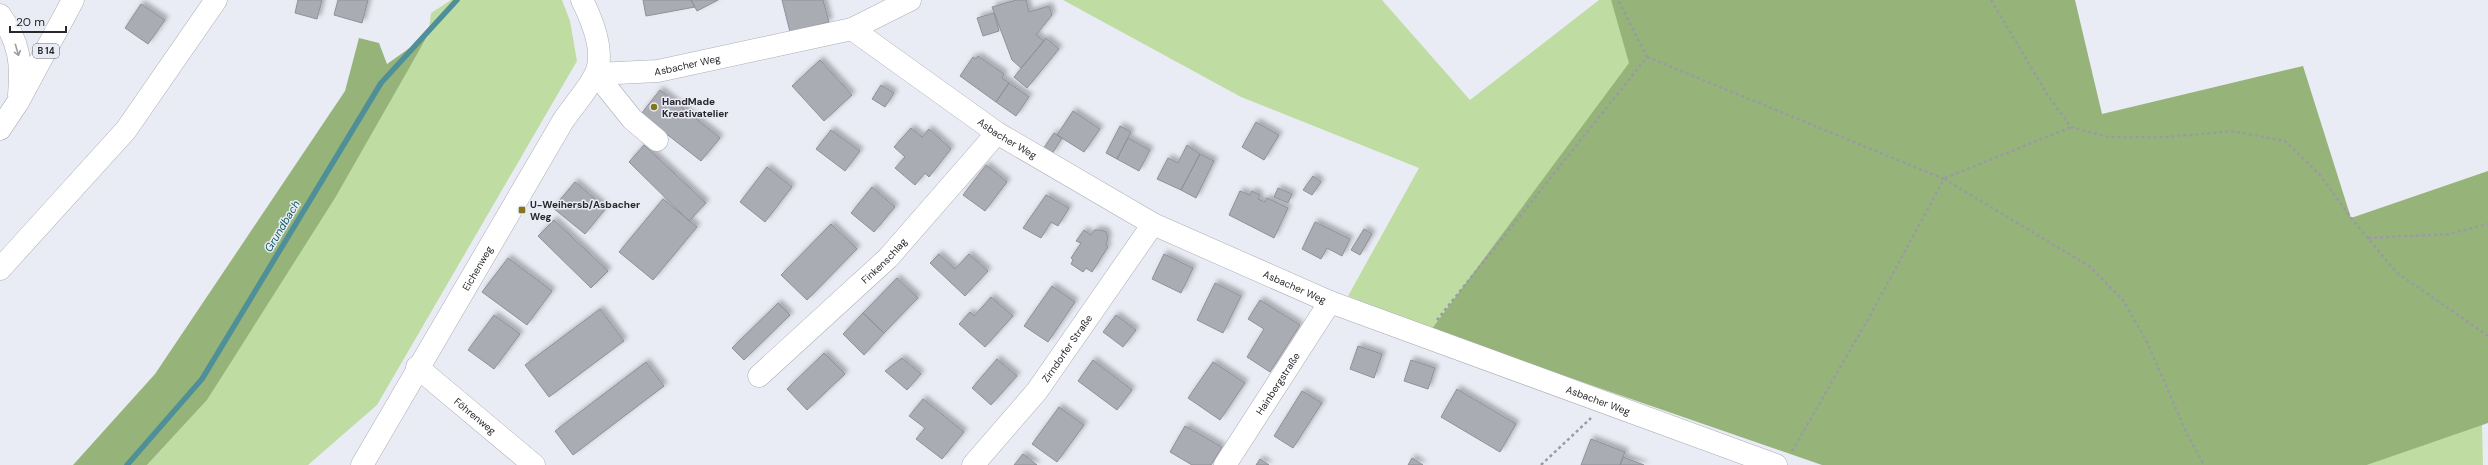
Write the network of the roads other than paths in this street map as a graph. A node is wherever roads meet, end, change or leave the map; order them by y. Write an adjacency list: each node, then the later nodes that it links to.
1 (73, 0): 8 (street, B 14)
2 (216, 0): 13 (street)
3 (582, 0): 7 (street)
4 (910, 0): 6 (street, Asbacher Weg)
5 (0, 15): 8 (street, one-way to 8)
6 (852, 29): 7 (street, Asbacher Weg); 10 (street, Asbacher Weg)
7 (596, 74): 11 (street); 15 (street, Eichenweg)
8 (18, 102): 9 (street, B 14)
9 (0, 129)
10 (996, 132): 12 (street, Asbacher Weg); 16 (street, Finkenschlag)
11 (656, 140)
12 (1153, 224): 14 (street, Asbacher Weg); 21 (street, Zirndorfer Straße)
13 (5, 262)
14 (1330, 302): 17 (street, Asbacher Weg); 22 (street, Hainbergstraße)
15 (418, 367): 19 (street, Eichenweg); 20 (street, Föhrenweg)
16 (759, 376)
17 (1755, 461): 18 (street, Asbacher Weg)
18 (1782, 462)
19 (362, 465)
20 (534, 465)
21 (973, 465)
22 (1225, 465)

